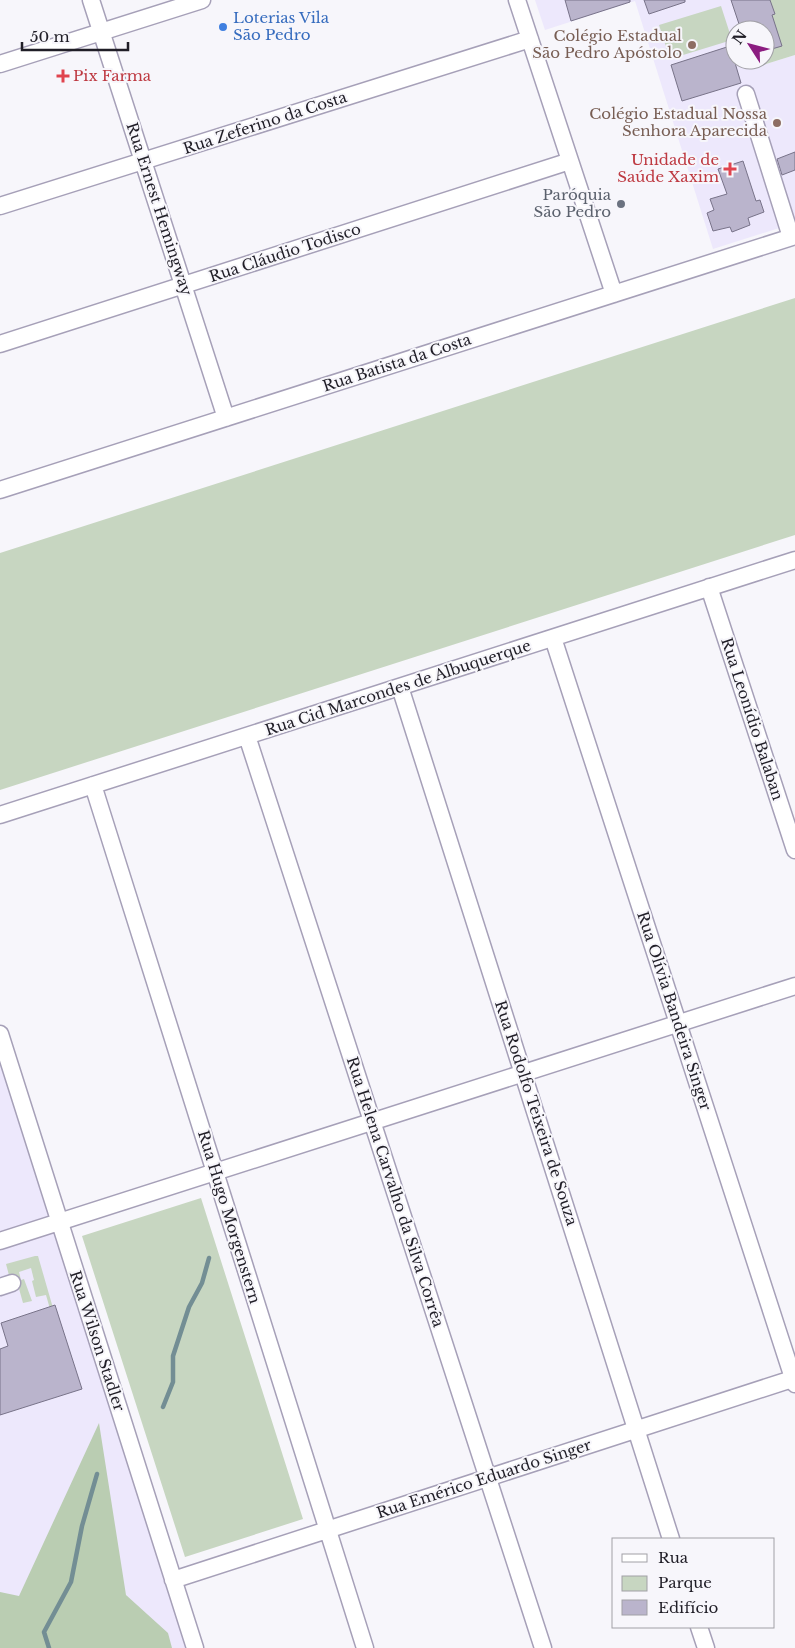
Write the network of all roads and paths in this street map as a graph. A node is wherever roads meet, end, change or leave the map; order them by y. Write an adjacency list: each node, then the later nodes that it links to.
1 (91, 0): 4 (street, Rua Ernest Hemingway)
2 (202, 0): 4 (street)
3 (517, 0): 5 (street)
4 (101, 32): 6 (street); 8 (street, Rua Ernest Hemingway)
5 (530, 39): 8 (street, Rua Zeferino da Costa); 9 (street)
6 (0, 64)
7 (746, 94): 11 (street)
8 (143, 161): 10 (street, Rua Zeferino da Costa); 12 (street, Rua Ernest Hemingway)
9 (570, 161): 12 (street, Rua Cláudio Todisco); 13 (street)
10 (0, 206)
11 (793, 237): 13 (street, Rua Batista da Costa)
12 (183, 285): 14 (street, Rua Cláudio Todisco); 15 (street, Rua Ernest Hemingway)
13 (614, 294): 15 (street, Rua Batista da Costa)
14 (0, 344)
15 (226, 418): 16 (street, Rua Batista da Costa)
16 (0, 490)
17 (795, 560): 18 (street, Rua Cid Marcondes de Albuquerque)
18 (710, 587): 19 (street, Rua Cid Marcondes de Albuquerque); 24 (street, Rua Leonídio Balaban)
19 (553, 638): 20 (street, Rua Cid Marcondes de Albuquerque); 26 (street, Rua Olívia Bandeira Singer)
20 (400, 687): 21 (street, Rua Cid Marcondes de Albuquerque); 28 (street, Rua Rodolfo Teixeira de Souza)
21 (247, 736): 22 (street, Rua Cid Marcondes de Albuquerque); 29 (street, Rua Helena Carvalho da Silva Corrêa)
22 (93, 785): 23 (street, Rua Cid Marcondes de Albuquerque); 30 (street, Rua Hugo Morgenstern)
23 (0, 815)
24 (795, 850)
25 (795, 986): 26 (street)
26 (678, 1023): 28 (street); 33 (street, Rua Olívia Bandeira Singer)
27 (0, 1034): 31 (street, Rua Wilson Stadler)
28 (523, 1073): 29 (street); 34 (street, Rua Rodolfo Teixeira de Souza)
29 (372, 1122): 30 (street); 35 (street, Rua Helena Carvalho da Silva Corrêa)
30 (215, 1172): 31 (street); 36 (street, Rua Hugo Morgenstern)
31 (60, 1222): 32 (street); 38 (street, Rua Wilson Stadler)
32 (0, 1241)
33 (794, 1380): 34 (street, Rua Emérico Eduardo Singer)
34 (636, 1430): 35 (street, Rua Emérico Eduardo Singer); 37 (street, Rua Rodolfo Teixeira de Souza)
35 (488, 1478): 36 (street, Rua Emérico Eduardo Singer); 42 (street, Rua Helena Carvalho da Silva Corrêa)
36 (328, 1530): 38 (street, Rua Emérico Eduardo Singer); 41 (street, Rua Hugo Morgenstern)
37 (671, 1538)
38 (173, 1580): 40 (street, Rua Wilson Stadler)
39 (699, 1628): 43 (street)
40 (195, 1648)
41 (365, 1648)
42 (543, 1648)
43 (706, 1648)

